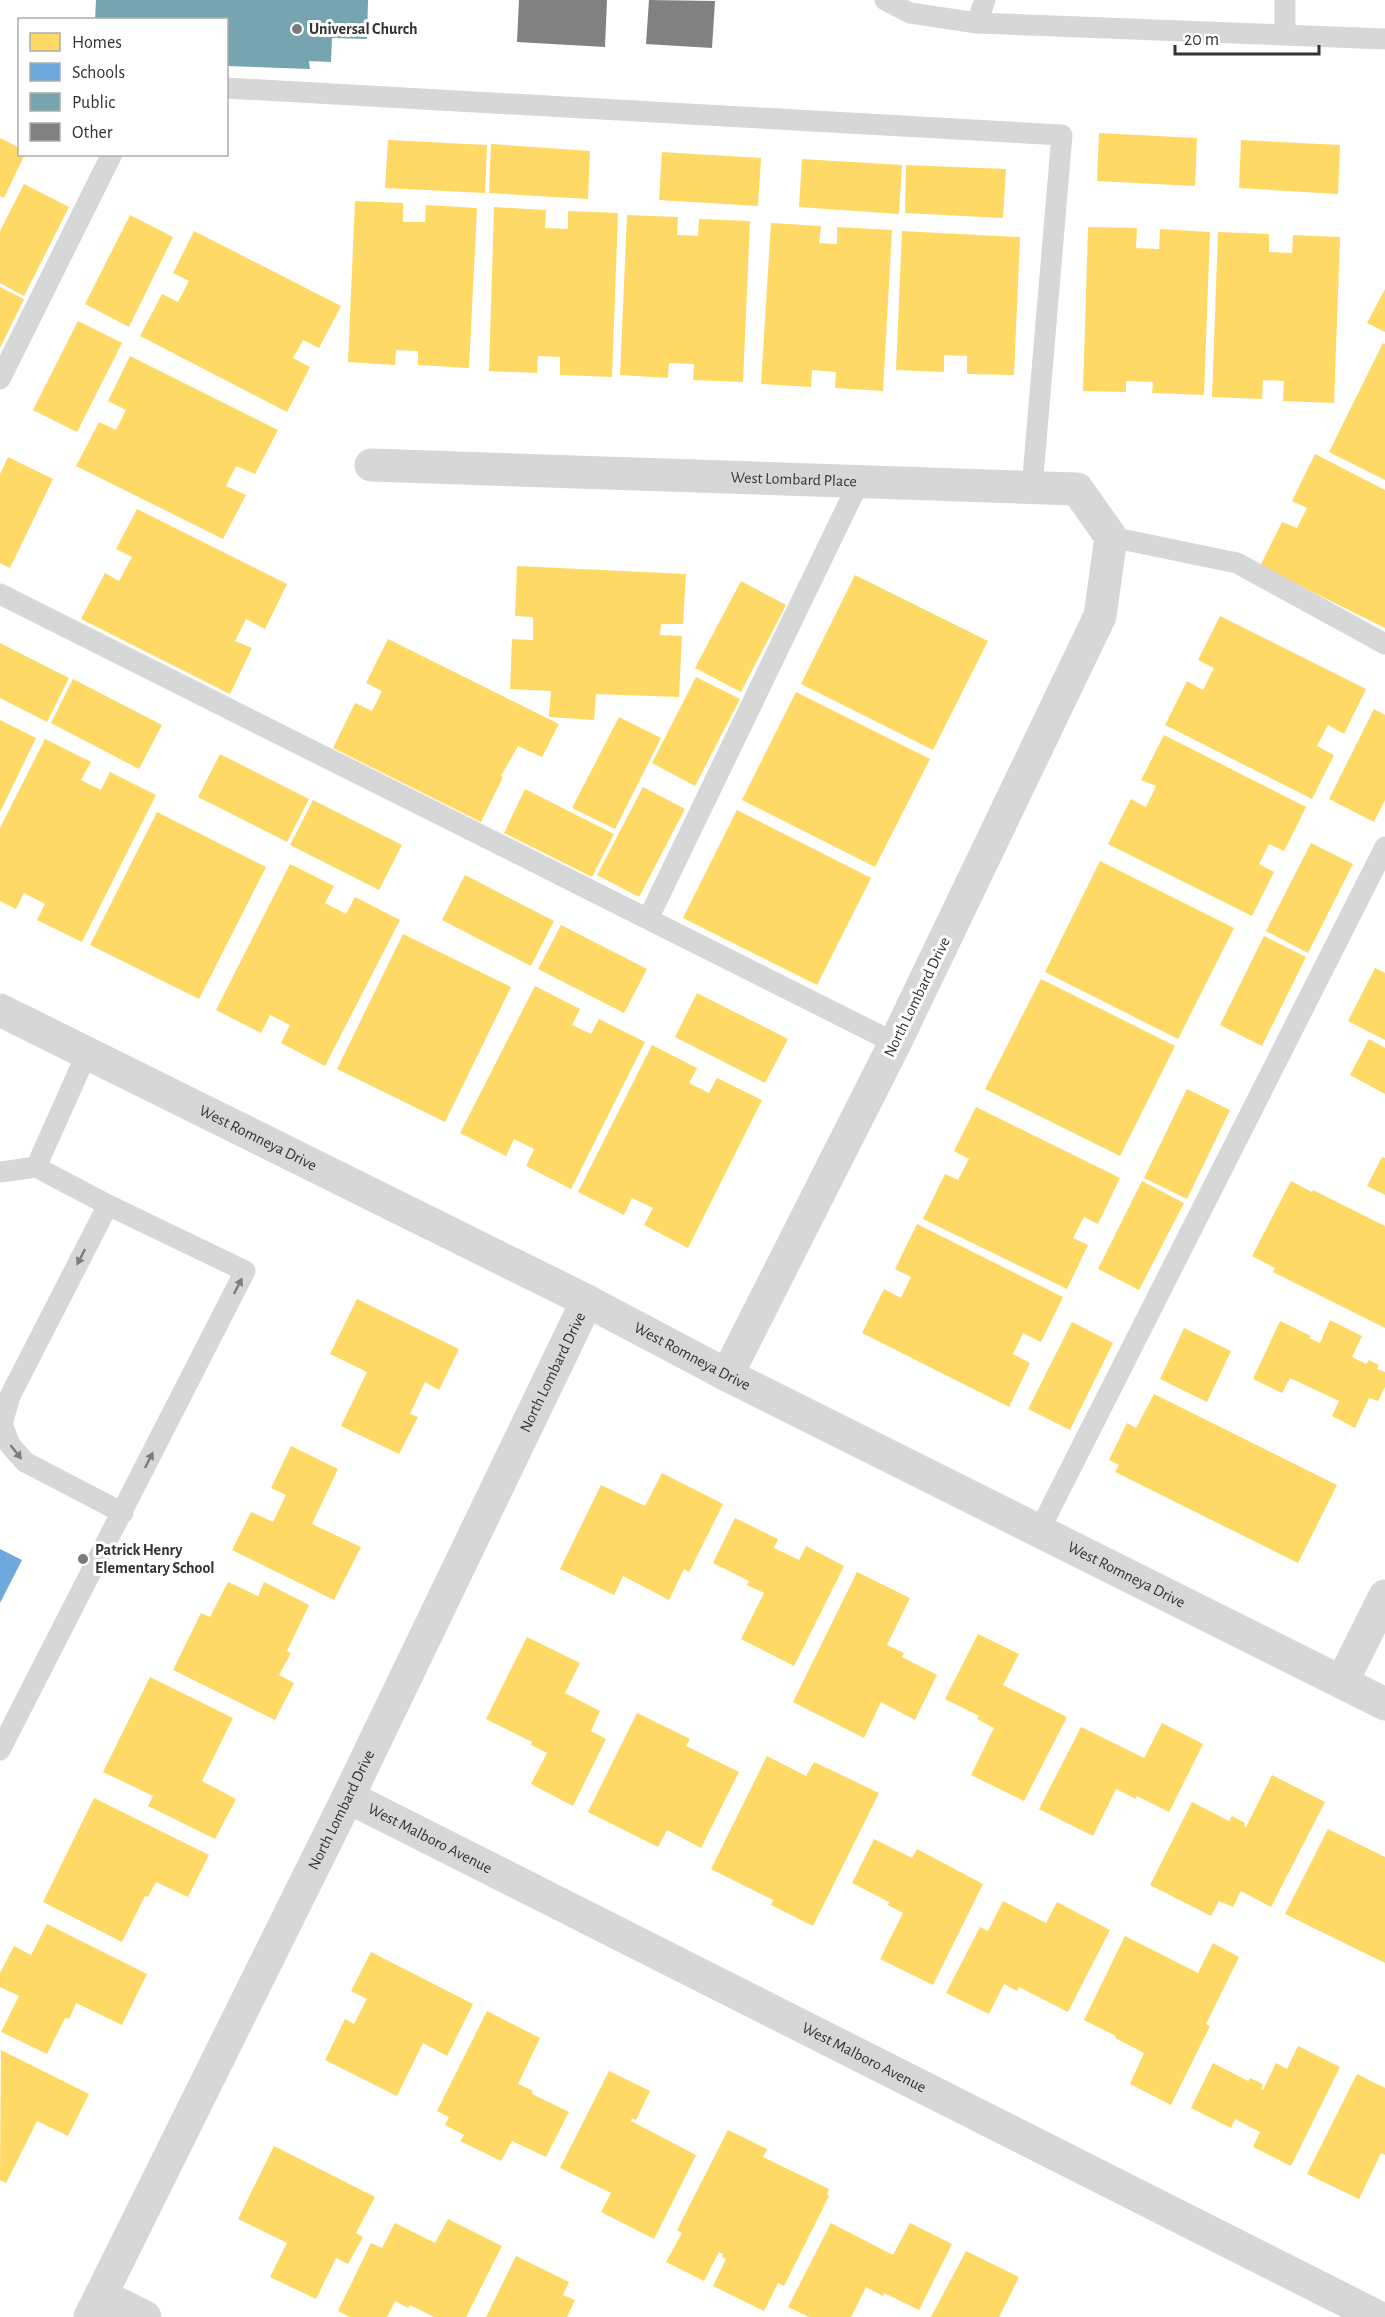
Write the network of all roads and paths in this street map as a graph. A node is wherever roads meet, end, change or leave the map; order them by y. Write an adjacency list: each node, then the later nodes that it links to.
1 (885, 0): 4 (lane)
2 (985, 0): 4 (lane)
3 (1285, 0): 5 (lane)
4 (977, 23): 5 (lane)
5 (1285, 35): 6 (lane)
6 (1385, 39)
7 (228, 88): 12 (lane)
8 (111, 156): 9 (lane)
9 (0, 379)
10 (371, 465): 11 (street, West Lombard Place)
11 (859, 482): 12 (street, West Lombard Place); 17 (lane)
12 (1032, 488): 13 (street, West Lombard Place)
13 (1111, 537): 15 (lane); 19 (street, North Lombard Drive)
14 (0, 594): 17 (lane)
15 (1385, 644)
16 (1385, 847): 27 (lane)
17 (648, 919): 19 (lane)
18 (0, 1010): 20 (street, West Romneya Drive)
19 (895, 1043): 25 (street, North Lombard Drive)
20 (87, 1053): 21 (lane); 24 (street, West Romneya Drive)
21 (36, 1167): 22 (lane); 23 (lane)
22 (0, 1172)
23 (108, 1205): 26 (lane, one-way to 26); 26 (lane, one-way to 23)
24 (587, 1301): 25 (street, West Romneya Drive); 32 (street, North Lombard Drive)
25 (727, 1375): 27 (street, West Romneya Drive)
26 (123, 1513): 31 (lane)
27 (1039, 1531): 29 (street, West Romneya Drive)
28 (1385, 1596): 29 (street)
29 (1342, 1682): 30 (street, West Romneya Drive)
30 (1385, 1704)
31 (0, 1750)
32 (348, 1797): 33 (street, North Lombard Drive); 35 (street, West Malboro Avenue)
33 (96, 2306): 34 (street)
34 (145, 2317)
35 (1378, 2317)

